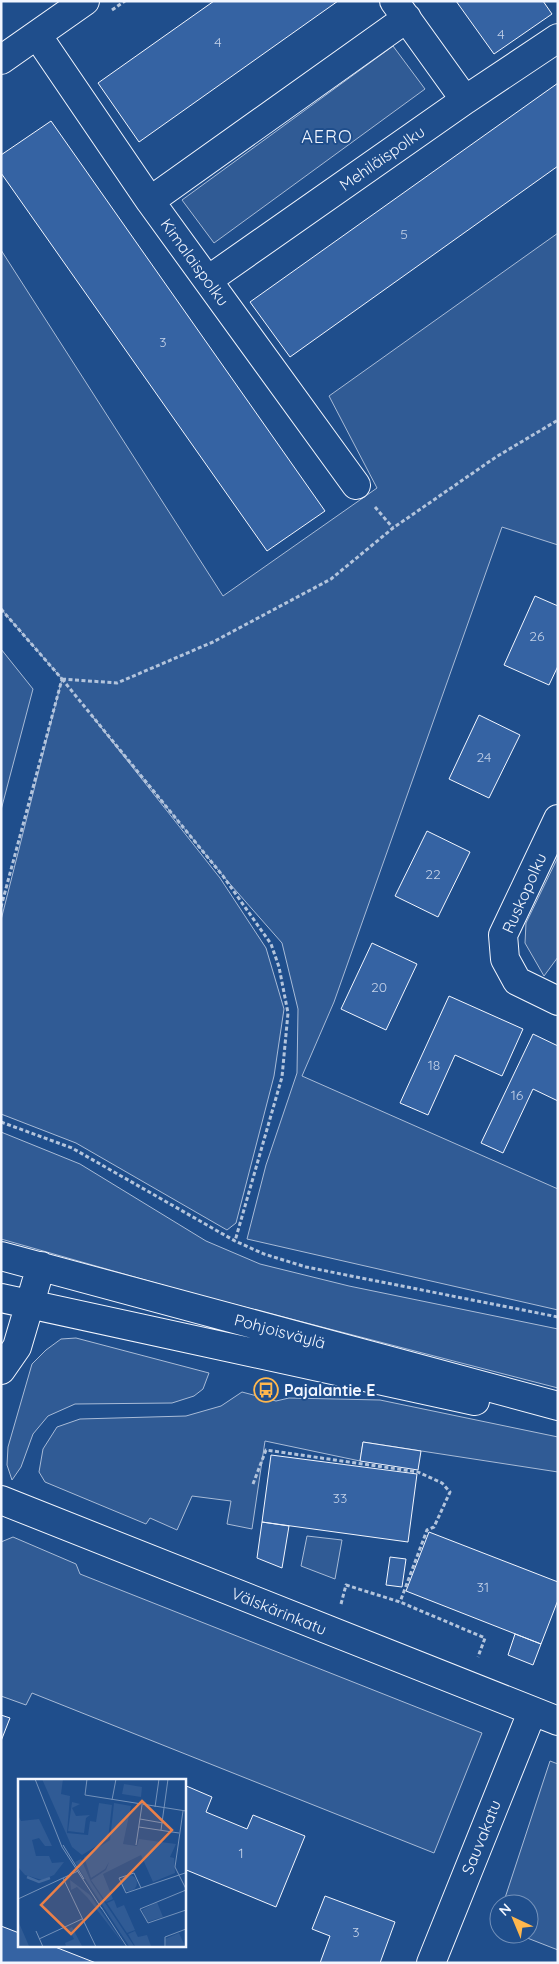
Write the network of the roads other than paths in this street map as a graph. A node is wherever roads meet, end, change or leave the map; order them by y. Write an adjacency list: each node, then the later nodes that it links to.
1 (84, 1): 3 (street)
2 (400, 10): 6 (street); 7 (street)
3 (37, 35): 5 (street); 7 (street, Kimalaispolku)
4 (558, 38): 6 (street, Mehiläispolku)
5 (1, 60)
6 (465, 100): 8 (street, Mehiläispolku)
7 (150, 201): 8 (street, Kimalaispolku)
8 (208, 280): 9 (street, Kimalaispolku)
9 (356, 485)
10 (558, 819): 11 (street, Ruskopolku)
11 (558, 1001)
12 (4, 1265): 13 (street, Pohjoisväylä)
13 (41, 1266): 15 (street); 17 (street, Pohjoisväylä)
14 (1, 1298): 15 (street, Pohjoisväylä)
15 (29, 1305): 16 (street); 18 (street, Pohjoisväylä)
16 (1, 1370)
17 (558, 1406)
18 (558, 1414)
19 (1, 1500): 20 (street, Välskärinkatu)
20 (532, 1712): 21 (street, Välskärinkatu); 22 (street, Sauvakatu)
21 (558, 1721)
22 (431, 1963)

